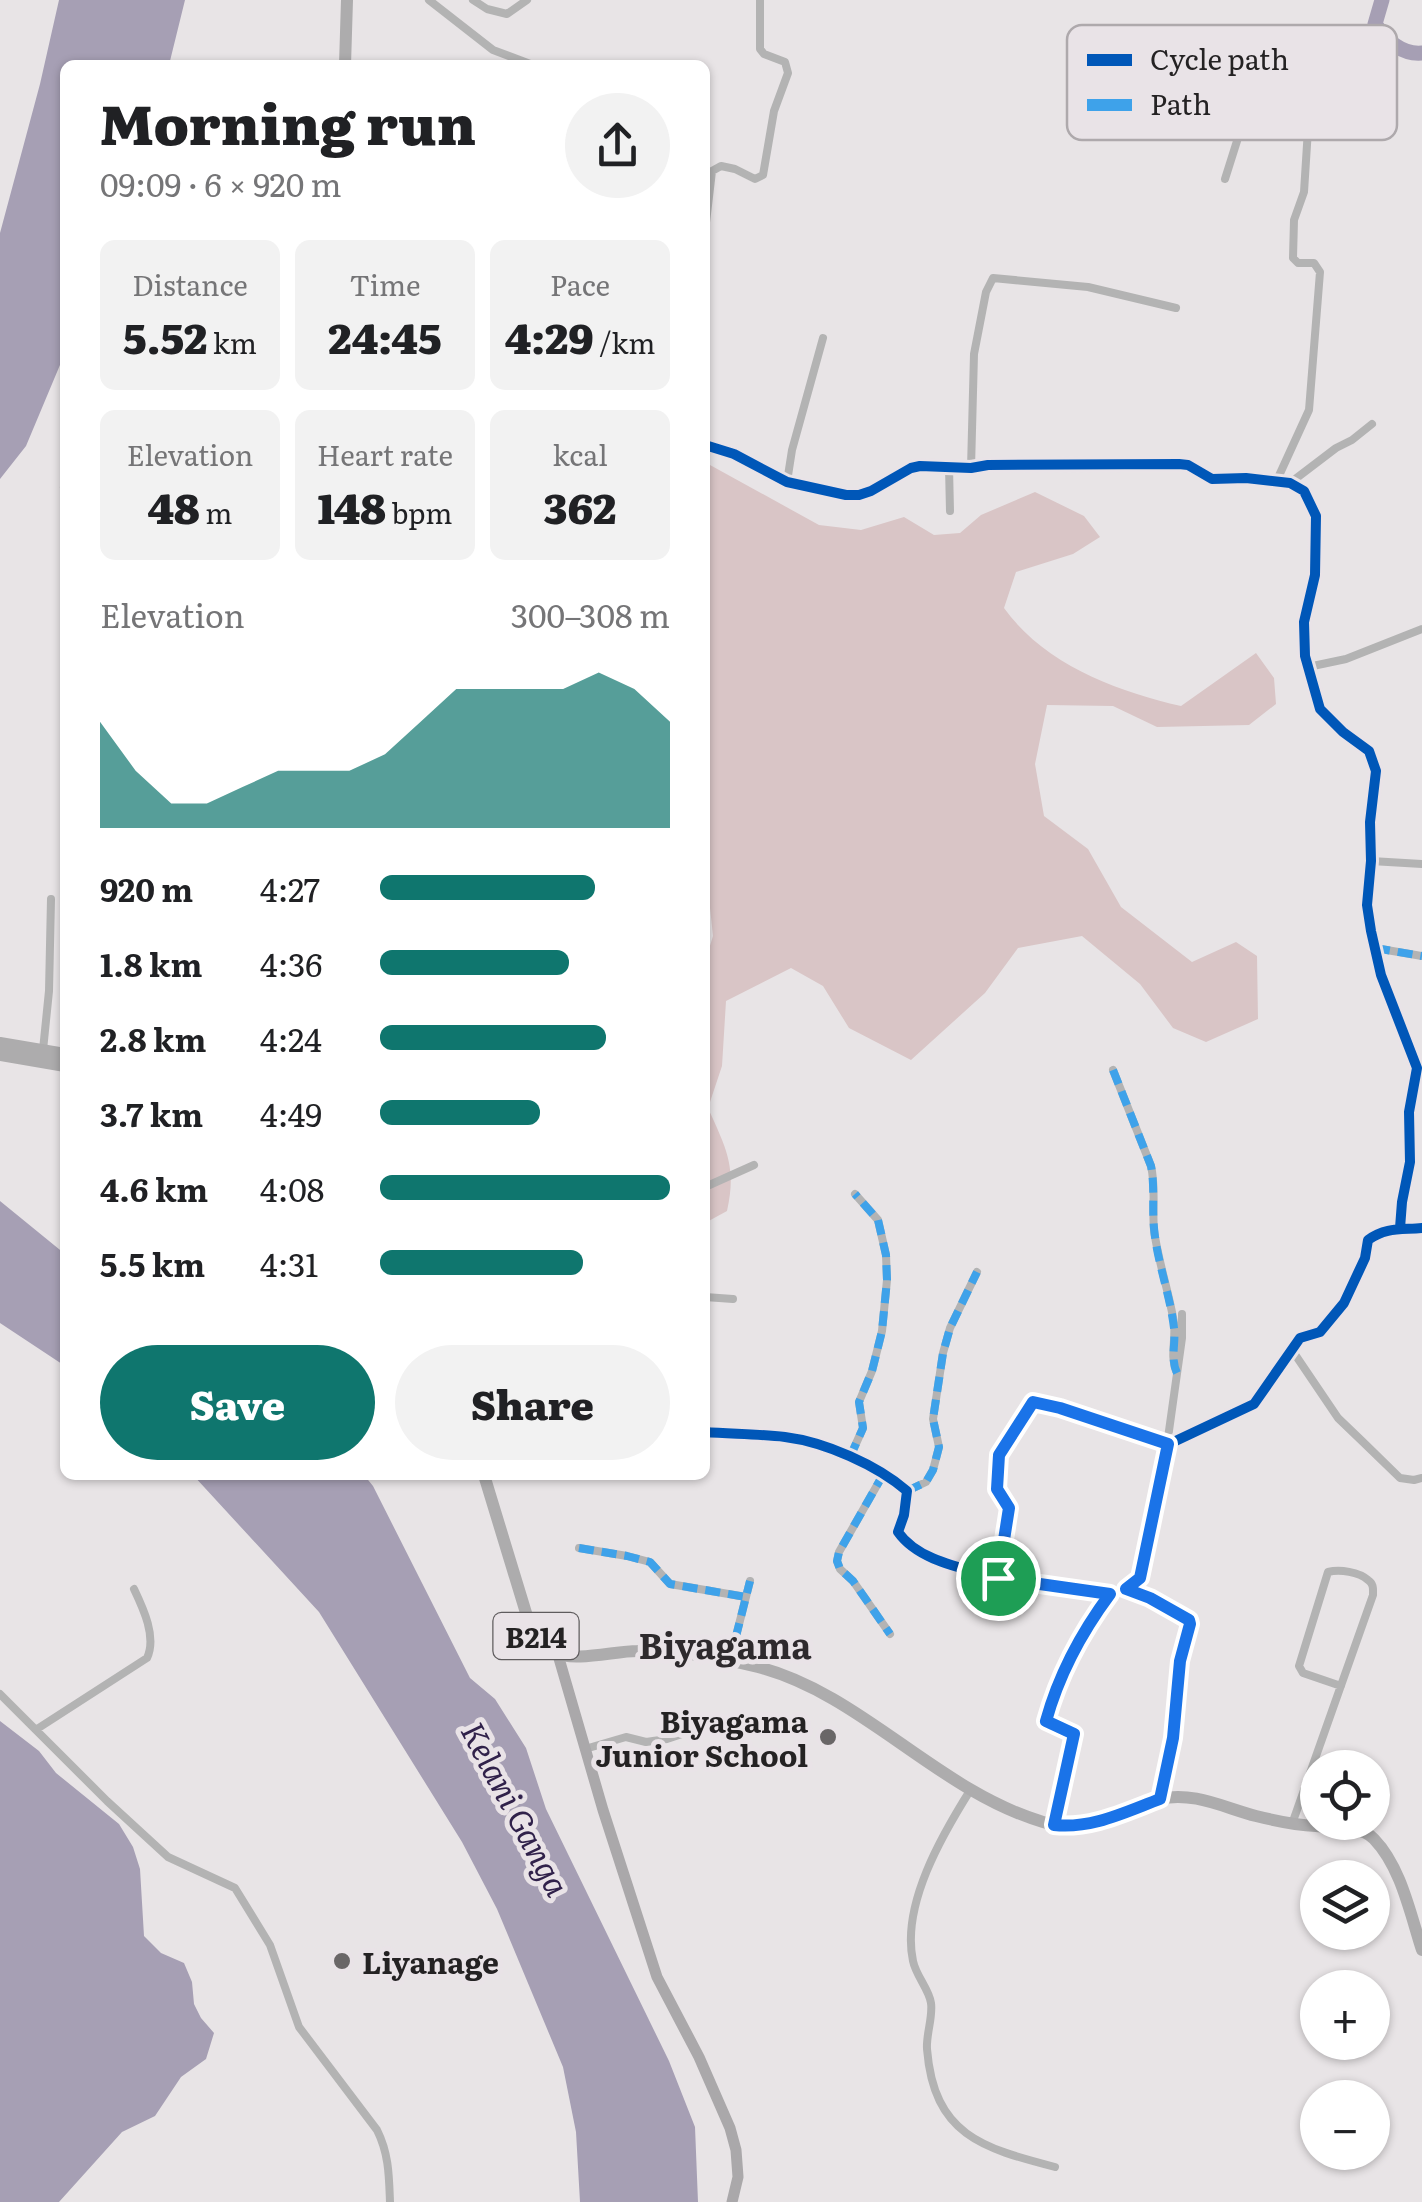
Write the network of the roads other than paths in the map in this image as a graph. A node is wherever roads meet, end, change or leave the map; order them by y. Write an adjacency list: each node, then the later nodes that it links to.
1 (347, 0): 6 (main road)
2 (429, 0): 7 (street)
3 (473, 0): 4 (street)
4 (528, 0)
5 (760, 0): 11 (street)
6 (345, 60)
7 (520, 60)
8 (1237, 140): 10 (street)
9 (1307, 140): 18 (street)
10 (1225, 179)
11 (710, 189)
12 (1176, 308): 17 (street)
13 (822, 338): 19 (street)
14 (1372, 424): 20 (street)
15 (710, 447): 19 (street)
16 (949, 467): 17 (street); 19 (street); 21 (street)
17 (971, 468): 18 (street)
18 (1277, 480): 20 (street)
19 (787, 482)
20 (1290, 482): 23 (street)
21 (950, 511)
22 (1422, 629): 23 (street)
23 (1308, 667): 24 (street)
24 (1371, 861): 25 (street); 27 (street)
25 (1422, 864)
26 (51, 899): 30 (street)
27 (1375, 948): 28 (street); 38 (street)
28 (1422, 956)
29 (0, 1044): 30 (main road)
30 (44, 1050): 31 (main road)
31 (60, 1053)
32 (0, 1056): 33 (main road)
33 (60, 1065)
34 (1114, 1070): 45 (street)
35 (754, 1165): 36 (street)
36 (710, 1185)
37 (855, 1194): 48 (street)
38 (1400, 1228): 39 (street); 44 (street)
39 (1422, 1228)
40 (977, 1272): 52 (street)
41 (710, 1297): 42 (street)
42 (733, 1299)
43 (1182, 1314): 45 (street)
44 (1292, 1350): 47 (street); 50 (street)
45 (1177, 1373): 47 (street)
46 (710, 1432): 48 (street)
47 (1168, 1444): 54 (street); 57 (street)
48 (850, 1457): 49 (street)
49 (884, 1473): 52 (street); 60 (street)
50 (1422, 1478)
51 (484, 1480): 61 (main road, B214)
52 (907, 1491): 54 (street)
53 (580, 1548): 59 (street)
54 (998, 1578): 58 (street)
55 (750, 1581): 59 (street)
56 (134, 1589): 66 (street)
57 (1126, 1589): 58 (street); 69 (street)
58 (1110, 1594): 71 (street)
59 (746, 1597): 62 (street)
60 (890, 1634)
61 (558, 1655): 62 (main road, B214); 67 (main road)
62 (730, 1660): 68 (main road, B214)
63 (1341, 1686): 63 (street); 70 (street)
64 (0, 1694): 66 (street)
65 (706, 1726): 67 (street)
66 (38, 1730): 74 (street)
67 (585, 1749): 75 (main road)
68 (970, 1789): 71 (main road, B214); 73 (street)
69 (1160, 1799): 70 (main road, B214); 71 (main road, B214)
70 (1292, 1824): 72 (main road, B214)
71 (1054, 1825)
72 (1422, 1950)
73 (1056, 2168)
74 (390, 2202)
75 (732, 2202)

